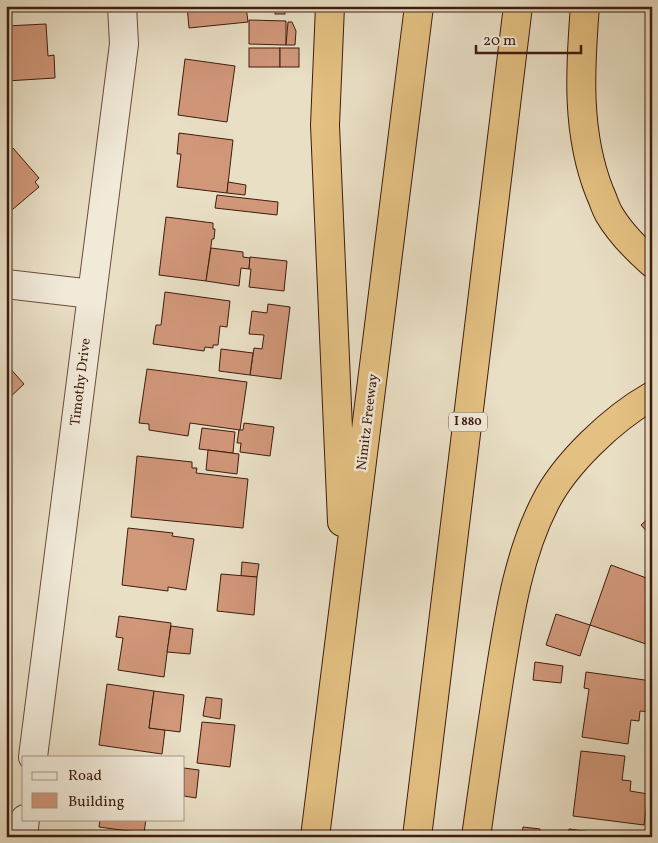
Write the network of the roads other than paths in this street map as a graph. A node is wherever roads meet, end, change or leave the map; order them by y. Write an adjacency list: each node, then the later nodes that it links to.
1 (122, 6): 8 (street, Timothy Drive)
2 (330, 6): 10 (highway)
3 (419, 6): 10 (highway, Nimitz Freeway)
4 (518, 6): 15 (highway, I 880)
5 (586, 6): 6 (highway)
6 (652, 263)
7 (6, 284): 8 (street)
8 (92, 294): 11 (street, Timothy Drive)
9 (652, 396): 16 (highway)
10 (346, 600): 14 (highway, Nimitz Freeway)
11 (33, 756)
12 (25, 820): 13 (street)
13 (23, 837)
14 (315, 837)
15 (418, 837)
16 (476, 837)

